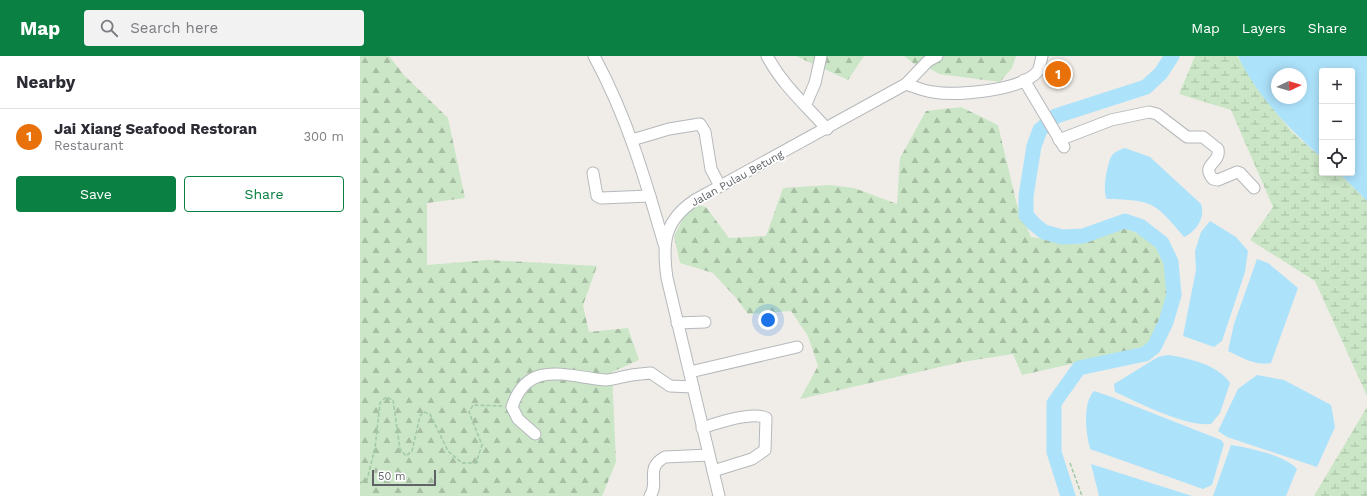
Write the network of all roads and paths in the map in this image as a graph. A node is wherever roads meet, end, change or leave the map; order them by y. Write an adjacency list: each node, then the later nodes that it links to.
1 (594, 56): 10 (street)
2 (767, 56): 8 (street)
3 (821, 56): 8 (street)
4 (937, 56): 7 (street, Jalan Pulau Betung)
5 (1042, 56): 6 (street)
6 (1024, 80): 7 (street); 13 (street)
7 (906, 84): 9 (street, Jalan Pulau Betung)
8 (806, 104): 9 (street)
9 (827, 129): 12 (street, Jalan Pulau Betung)
10 (632, 140): 12 (street); 14 (street)
11 (593, 173): 14 (street)
12 (720, 186): 15 (street, Jalan Pulau Betung)
13 (1254, 188)
14 (650, 196): 15 (street)
15 (664, 244): 17 (street, Jalan Pulau Betung)
16 (705, 322): 17 (street)
17 (677, 323): 19 (street, Jalan Pulau Betung)
18 (797, 347): 19 (street)
19 (690, 372): 20 (street, Jalan Pulau Betung)
20 (693, 387): 21 (street); 22 (street, Jalan Pulau Betung)
21 (512, 407): 23 (street); 27 (path)
22 (702, 428): 24 (street, Jalan Pulau Betung); 26 (street)
23 (535, 434)
24 (709, 456): 26 (street, Jalan Pulau Betung); 28 (street)
25 (1070, 463): 30 (path)
26 (713, 470): 29 (street, Jalan Pulau Betung)
27 (360, 483)
28 (650, 496)
29 (719, 496)
30 (1082, 496)

